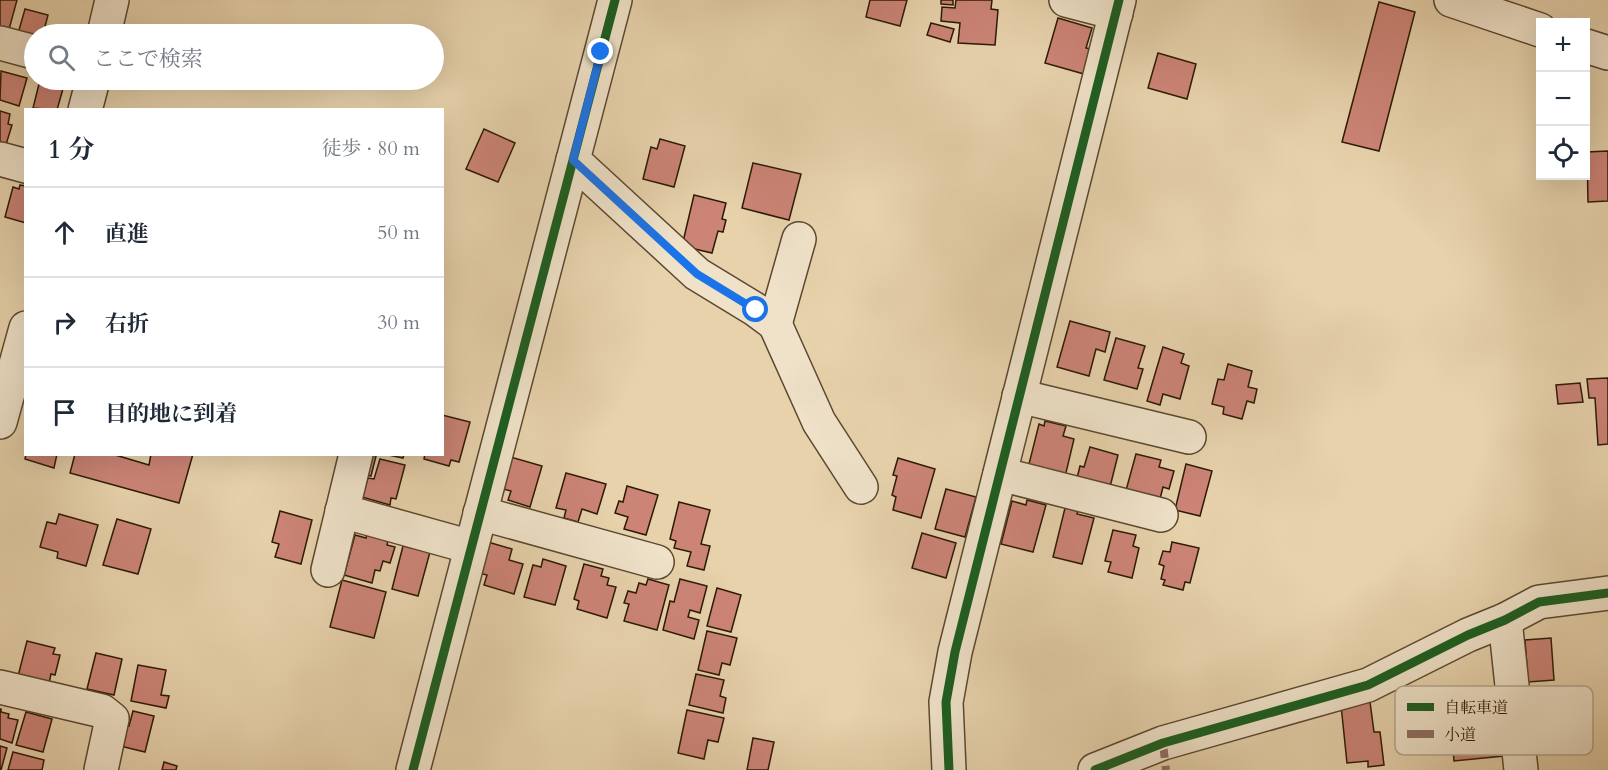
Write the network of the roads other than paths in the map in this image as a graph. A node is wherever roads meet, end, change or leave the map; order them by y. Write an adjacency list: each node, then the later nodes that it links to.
1 (112, 0): 6 (street)
2 (615, 0): 15 (street)
3 (1066, 0): 5 (street)
4 (1451, 0): 7 (street)
5 (1117, 6): 20 (street)
6 (106, 24)
7 (1536, 29)
8 (0, 43): 10 (street)
9 (1590, 46): 11 (street)
10 (24, 49)
11 (1608, 53)
12 (90, 90): 13 (street)
13 (86, 108)
14 (0, 159): 16 (street)
15 (573, 160): 18 (street); 27 (street)
16 (24, 165)
17 (799, 239): 18 (street)
18 (775, 324): 25 (street)
19 (24, 335): 21 (street)
20 (1020, 396): 22 (street); 24 (street)
21 (0, 422)
22 (1189, 437)
23 (356, 456): 26 (street)
24 (1000, 474): 28 (street); 39 (street)
25 (861, 487)
26 (342, 511): 29 (street); 31 (street)
27 (480, 513): 29 (street); 30 (street)
28 (1161, 515)
29 (471, 547): 38 (street)
30 (657, 562)
31 (328, 570)
32 (1608, 593): 33 (street)
33 (1505, 620): 34 (street); 40 (street)
34 (1512, 686)
35 (0, 687): 37 (street)
36 (1519, 755): 41 (street)
37 (101, 770)
38 (413, 770)
39 (949, 770)
40 (1095, 770)
41 (1521, 770)

